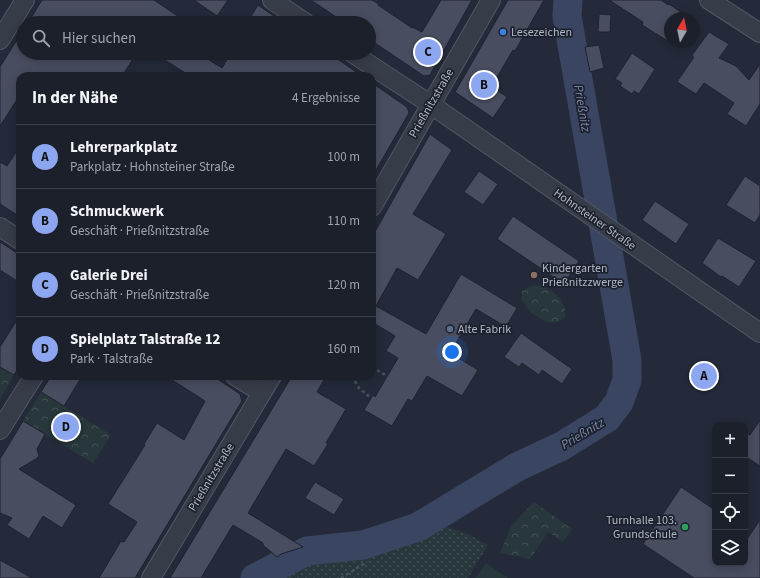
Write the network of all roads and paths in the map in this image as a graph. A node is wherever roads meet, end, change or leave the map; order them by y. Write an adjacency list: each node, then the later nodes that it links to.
1 (25, 0): 7 (street)
2 (272, 0): 5 (street)
3 (491, 0): 9 (street, Prießnitzstraße)
4 (710, 0): 6 (street)
5 (296, 16)
6 (760, 33)
7 (0, 40)
8 (363, 60): 9 (street, Hohnsteiner Straße)
9 (430, 104): 10 (street, Prießnitzstraße); 13 (street, Hohnsteiner Straße)
10 (376, 200)
11 (0, 227): 12 (street)
12 (16, 237)
13 (760, 332)
14 (376, 369): 15 (path)
15 (387, 376)
16 (31, 380): 22 (street)
17 (241, 380): 20 (street)
18 (270, 380): 20 (street, Prießnitzstraße)
19 (354, 380): 21 (path)
20 (262, 393): 24 (street, Prießnitzstraße)
21 (371, 398)
22 (0, 430)
23 (367, 562): 25 (path)
24 (151, 578)
25 (341, 578)

